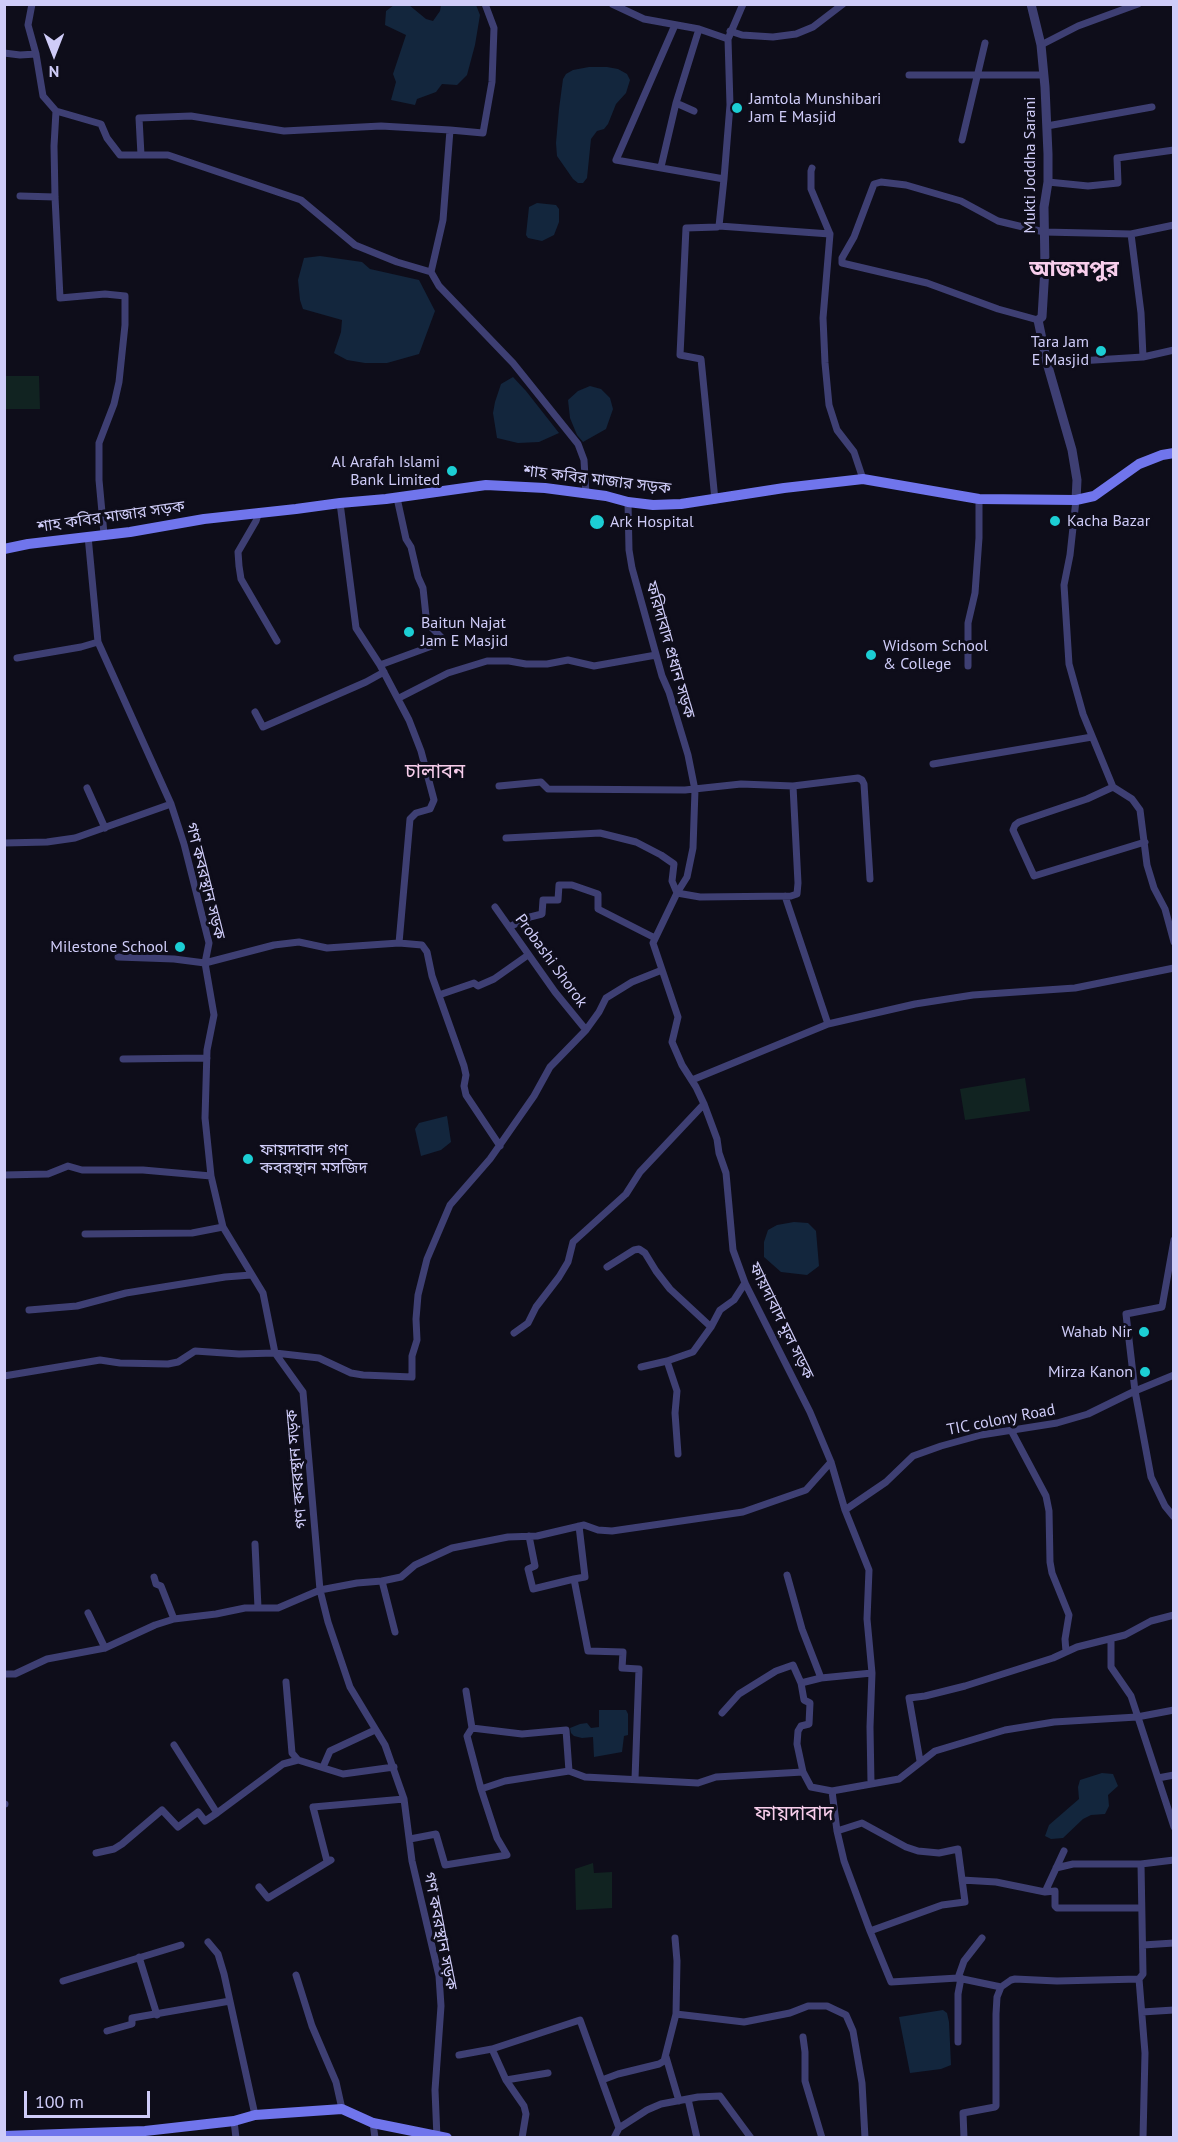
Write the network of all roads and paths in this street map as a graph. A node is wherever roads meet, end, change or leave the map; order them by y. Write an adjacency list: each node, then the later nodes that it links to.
1 (32, 4): 14 (street)
2 (485, 4): 23 (street)
3 (612, 4): 8 (street)
4 (743, 4): 10 (street)
5 (843, 4): 10 (street)
6 (1031, 4): 12 (street, Mukti Joddha Sarani)
7 (1138, 4): 12 (street)
8 (675, 25): 9 (street); 27 (street)
9 (699, 29): 10 (street); 18 (street)
10 (729, 35): 29 (street)
11 (985, 43): 15 (street)
12 (1041, 45): 17 (street, Mukti Joddha Sarani)
13 (4, 53): 14 (street)
14 (36, 54): 20 (street)
15 (978, 74): 16 (street); 17 (street); 24 (street)
16 (909, 75)
17 (1044, 75): 22 (street, Mukti Joddha Sarani)
18 (676, 103): 21 (street); 27 (street)
19 (1152, 107): 22 (street)
20 (56, 111): 26 (street); 32 (street)
21 (694, 111)
22 (1047, 126): 30 (street, Mukti Joddha Sarani)
23 (450, 130): 26 (street); 38 (street)
24 (963, 140)
25 (1173, 150): 30 (street)
26 (141, 155): 38 (street)
27 (662, 167): 29 (street)
28 (812, 168): 36 (street)
29 (724, 179): 36 (street)
30 (1048, 182): 35 (street, Mukti Joddha Sarani)
31 (20, 196): 32 (street)
32 (54, 197): 53 (street)
33 (1173, 225): 37 (street)
34 (717, 227): 48 (street)
35 (1044, 232): 37 (street); 39 (street, Mukti Joddha Sarani); 39 (street)
36 (830, 234): 44 (street)
37 (1131, 234): 41 (street)
38 (430, 272): 45 (street)
39 (1038, 320): 42 (street, Mukti Joddha Sarani)
40 (1173, 350): 41 (street)
41 (1143, 357): 42 (street)
42 (1047, 363): 49 (street, Mukti Joddha Sarani)
43 (1173, 453): 49 (main road, শাহ কবির মাজার সড়ক)
44 (863, 479): 47 (main road, শাহ কবির মাজার সড়ক); 48 (main road, শাহ কবির মাজার সড়ক)
45 (586, 494): 46 (main road, শাহ কবির মাজার সড়ক); 50 (main road, শাহ কবির মাজার সড়ক)
46 (398, 498): 51 (main road, শাহ কবির মাজার সড়ক); 61 (street)
47 (979, 499): 49 (main road, শাহ কবির মাজার সড়ক); 60 (street)
48 (715, 500): 50 (main road, শাহ কবির মাজার সড়ক)
49 (1076, 500): 64 (street)
50 (628, 502): 58 (street, ফরিদাবাদ প্রধান সড়ক)
51 (340, 503): 52 (main road, শাহ কবির মাজার সড়ক); 61 (street)
52 (259, 512): 53 (main road, শাহ কবির মাজার সড়ক); 56 (street)
53 (104, 534): 54 (main road, শাহ কবির মাজার সড়ক)
54 (88, 536): 55 (main road, শাহ কবির মাজার সড়ক); 57 (street, গণ কবরস্থান সড়ক)
55 (4, 549)
56 (277, 641)
57 (98, 642): 59 (street); 71 (street, গণ কবরস্থান সড়ক)
58 (656, 655): 62 (street); 70 (street, ফরিদাবাদ প্রধান সড়ক)
59 (16, 658)
60 (968, 666)
61 (382, 668): 62 (street); 63 (street)
62 (399, 699): 83 (street)
63 (255, 712)
64 (1092, 737): 65 (street); 68 (street)
65 (933, 764)
66 (499, 786): 70 (street)
67 (793, 786): 70 (street); 76 (street); 78 (street)
68 (1113, 787): 74 (street); 74 (street)
69 (87, 788): 72 (street)
70 (695, 790): 77 (street, ফরিদাবাদ প্রধান সড়ক)
71 (171, 804): 72 (street); 86 (street, গণ কবরস্থান সড়ক)
72 (105, 828): 75 (street)
73 (506, 838): 77 (street)
74 (1145, 842): 82 (street)
75 (4, 843)
76 (870, 879)
77 (677, 893): 78 (street); 81 (street)
78 (785, 896): 90 (street)
79 (495, 907): 80 (street, Probashi Shorok)
80 (509, 927): 81 (street); 84 (street, Probashi Shorok)
81 (655, 938): 88 (street, ফায়দাবাদ মূল সড়ক)
82 (1173, 942)
83 (399, 944): 86 (street); 89 (street)
84 (528, 955): 89 (street); 91 (street, Probashi Shorok)
85 (118, 957): 86 (street)
86 (205, 963): 92 (street, গণ কবরস্থান সড়ক)
87 (1173, 968): 90 (street)
88 (662, 970): 91 (street); 94 (street, ফায়দাবাদ মূল সড়ক)
89 (439, 995): 96 (street)
90 (828, 1024): 94 (street)
91 (586, 1030): 96 (street)
92 (207, 1058): 93 (street); 98 (street, গণ কবরস্থান সড়ক)
93 (123, 1059)
94 (692, 1080): 95 (street, ফায়দাবাদ মূল সড়ক)
95 (704, 1104): 104 (street, ফায়দাবাদ মূল সড়ক); 107 (street)
96 (500, 1146): 108 (street)
97 (4, 1175): 98 (street)
98 (211, 1176): 99 (street, গণ কবরস্থান সড়ক)
99 (223, 1227): 100 (street); 103 (street, গণ কবরস্থান সড়ক)
100 (85, 1234)
101 (1173, 1240): 113 (street)
102 (607, 1267): 106 (street)
103 (252, 1275): 105 (street); 108 (street, গণ কবরস্থান সড়ক)
104 (745, 1283): 106 (street); 116 (street, ফায়দাবাদ মূল সড়ক)
105 (29, 1310)
106 (711, 1327): 109 (street)
107 (514, 1333)
108 (275, 1353): 112 (street); 126 (street, গণ কবরস্থান সড়ক)
109 (667, 1361): 110 (street); 115 (street)
110 (641, 1367)
111 (1173, 1375): 113 (street, TIC colony Road)
112 (4, 1376)
113 (1135, 1391): 114 (street, TIC colony Road); 118 (street)
114 (1012, 1432): 117 (street, TIC colony Road); 134 (street)
115 (678, 1454)
116 (831, 1462): 117 (street, ফায়দাবাদ মূল সড়ক); 119 (street)
117 (845, 1510): 135 (street, ফায়দাবাদ মূল সড়ক)
118 (1173, 1517)
119 (579, 1526): 120 (street); 124 (street)
120 (529, 1536): 124 (street); 125 (street)
121 (255, 1544): 127 (street)
122 (787, 1575): 137 (street)
123 (154, 1577): 130 (street)
124 (574, 1579): 155 (street)
125 (382, 1581): 126 (street); 131 (street)
126 (320, 1590): 127 (street); 145 (street, গণ কবরস্থান সড়ক)
127 (258, 1608): 130 (street)
128 (88, 1613): 133 (street)
129 (1173, 1615): 132 (street)
130 (174, 1619): 133 (street)
131 (395, 1632)
132 (1111, 1639): 134 (street); 143 (street)
133 (105, 1648): 136 (street)
134 (1066, 1652): 148 (street)
135 (872, 1673): 137 (street); 156 (street, ফায়দাবাদ মূল সড়ক)
136 (4, 1674)
137 (821, 1678): 139 (street)
138 (286, 1683): 147 (street)
139 (801, 1683): 142 (street); 152 (street)
140 (466, 1691): 144 (street)
141 (1173, 1710): 143 (street)
142 (722, 1713)
143 (1137, 1717): 148 (street); 154 (street)
144 (472, 1728): 151 (street); 157 (street)
145 (375, 1731): 149 (street); 150 (street, গণ কবরস্থান সড়ক)
146 (174, 1745): 160 (street)
147 (298, 1760): 149 (street); 160 (street)
148 (920, 1761): 156 (street)
149 (322, 1767): 150 (street)
150 (394, 1767): 159 (street, গণ কবরস্থান সড়ক)
151 (569, 1771): 155 (street); 157 (street)
152 (804, 1772): 155 (street); 158 (street)
153 (1173, 1775): 154 (street)
154 (1158, 1778): 161 (street)
155 (636, 1779)
156 (871, 1783): 158 (street)
157 (481, 1789): 163 (street)
158 (832, 1791): 162 (street)
159 (404, 1799): 163 (street, গণ কবরস্থান সড়ক); 170 (street)
160 (217, 1813): 165 (street)
161 (1173, 1827)
162 (837, 1831): 169 (street); 173 (street)
163 (410, 1839): 208 (street, গণ কবরস্থান সড়ক)
164 (1064, 1851): 168 (street)
165 (96, 1852)
166 (1173, 1860): 167 (street)
167 (1140, 1864): 168 (street); 172 (street)
168 (1056, 1868): 171 (street)
169 (962, 1880): 171 (street); 173 (street)
170 (260, 1887)
171 (1045, 1892): 172 (street)
172 (1140, 1908): 179 (street)
173 (870, 1931): 182 (street)
174 (675, 1938): 190 (street)
175 (982, 1938): 182 (street)
176 (208, 1942): 186 (street)
177 (1173, 1943): 179 (street)
178 (181, 1945): 180 (street)
179 (1143, 1945): 183 (street)
180 (140, 1957): 184 (street); 189 (street)
181 (296, 1975): 202 (street)
182 (960, 1978): 185 (street); 193 (street)
183 (1139, 1979): 185 (street); 188 (street)
184 (63, 1981)
185 (1001, 1987): 217 (street)
186 (230, 2001): 189 (street); 203 (street)
187 (1173, 2010): 188 (street)
188 (1142, 2012): 218 (street)
189 (157, 2014): 191 (street)
190 (676, 2014): 196 (street); 216 (street)
191 (107, 2031)
192 (803, 2037): 215 (street)
193 (958, 2042)
194 (492, 2049): 195 (street); 198 (street); 199 (street)
195 (459, 2055)
196 (666, 2056): 199 (street); 201 (street)
197 (548, 2073): 198 (street)
198 (506, 2080): 211 (street)
199 (602, 2080): 206 (street)
200 (688, 2099): 201 (street); 213 (street); 214 (street)
201 (679, 2101): 206 (street)
202 (342, 2109): 203 (main road); 205 (main road)
203 (255, 2115): 204 (main road)
204 (234, 2121): 207 (main road); 209 (street)
205 (373, 2123): 208 (main road); 210 (street)
206 (619, 2127): 212 (street)
207 (4, 2136)
208 (441, 2137)
209 (236, 2138)
210 (375, 2138)
211 (522, 2138)
212 (614, 2138)
213 (696, 2138)
214 (751, 2138)
215 (822, 2138)
216 (865, 2138)
217 (964, 2138)
218 (1143, 2138)

